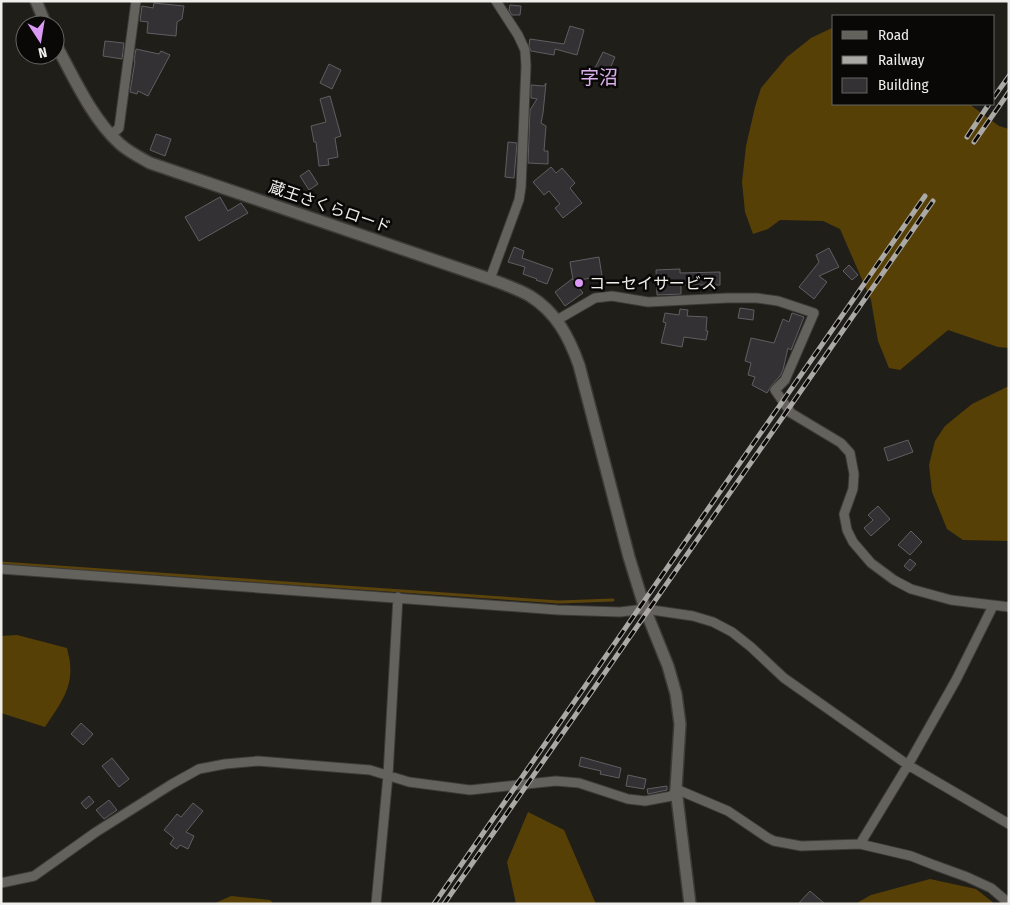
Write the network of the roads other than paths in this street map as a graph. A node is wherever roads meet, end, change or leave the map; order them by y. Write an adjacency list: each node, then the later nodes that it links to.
1 (36, 1): 4 (street)
2 (136, 1): 6 (street)
3 (496, 1): 7 (street)
4 (42, 15)
5 (65, 61): 6 (street, 蔵王さくらロード)
6 (111, 135): 7 (street, 蔵王さくらロード)
7 (490, 279): 8 (street, 蔵王さくらロード)
8 (557, 320): 11 (street); 13 (street, 蔵王さくらロード)
9 (1, 569): 10 (street)
10 (398, 598): 13 (street); 15 (street)
11 (993, 606): 12 (street); 14 (street)
12 (1009, 607)
13 (645, 609): 14 (street); 16 (street, 蔵王さくらロード)
14 (908, 765): 17 (street); 18 (street)
15 (388, 775): 16 (street); 19 (street); 20 (street)
16 (676, 789): 18 (street); 21 (street, 蔵王さくらロード)
17 (1009, 824)
18 (860, 844): 22 (street)
19 (1, 883)
20 (376, 904)
21 (690, 904)
22 (1008, 904)

